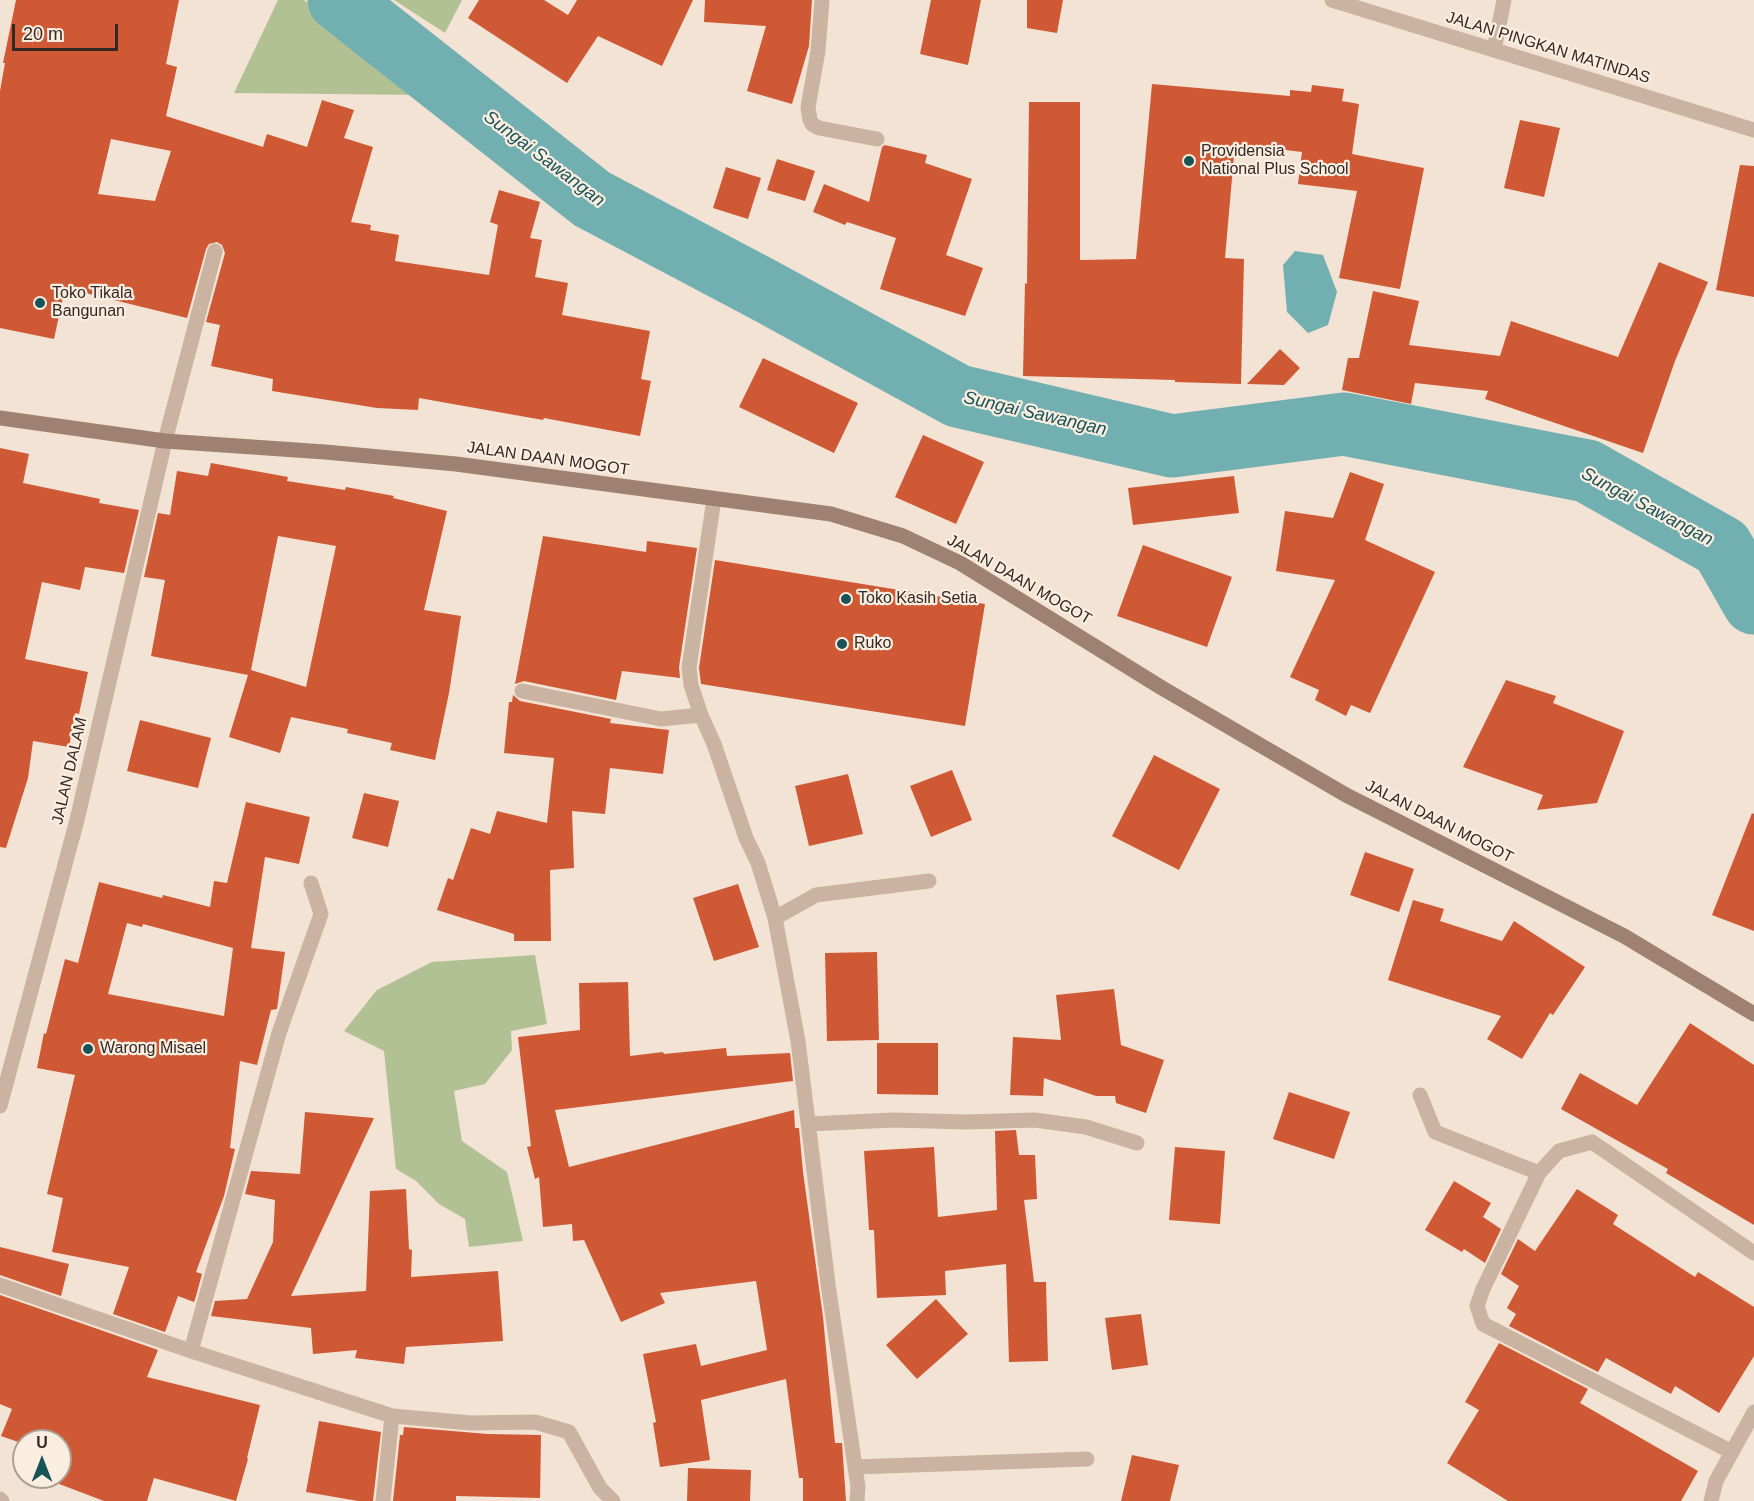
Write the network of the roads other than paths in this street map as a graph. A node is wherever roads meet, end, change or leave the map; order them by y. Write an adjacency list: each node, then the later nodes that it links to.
1 (822, 0): 6 (street)
2 (1332, 0): 4 (street, JALAN PINGKAN MATINDAS)
3 (1504, 0): 4 (street)
4 (1494, 50): 5 (street, JALAN PINGKAN MATINDAS)
5 (1754, 130)
6 (877, 139)
7 (215, 251): 9 (street, JALAN DALAM)
8 (0, 418): 9 (main road, JALAN DAAN MOGOT)
9 (165, 441): 10 (main road, JALAN DAAN MOGOT); 18 (street, JALAN DALAM)
10 (714, 499): 12 (street); 16 (main road, JALAN DAAN MOGOT)
11 (522, 691): 12 (street)
12 (701, 715): 15 (street)
13 (929, 881): 15 (street)
14 (311, 883): 24 (street)
15 (775, 918): 19 (street)
16 (1754, 1014)
17 (1420, 1095): 21 (street)
18 (0, 1106)
19 (809, 1124): 20 (street); 29 (street)
20 (1137, 1143)
21 (1539, 1173): 22 (street); 27 (street)
22 (1754, 1253)
23 (0, 1285): 24 (street)
24 (190, 1351): 26 (street)
25 (1754, 1412): 27 (street)
26 (392, 1416): 30 (street); 31 (street)
27 (1732, 1452): 33 (street)
28 (1087, 1459): 29 (street)
29 (855, 1467): 32 (street)
30 (383, 1501)
31 (613, 1501)
32 (857, 1501)
33 (1711, 1501)

